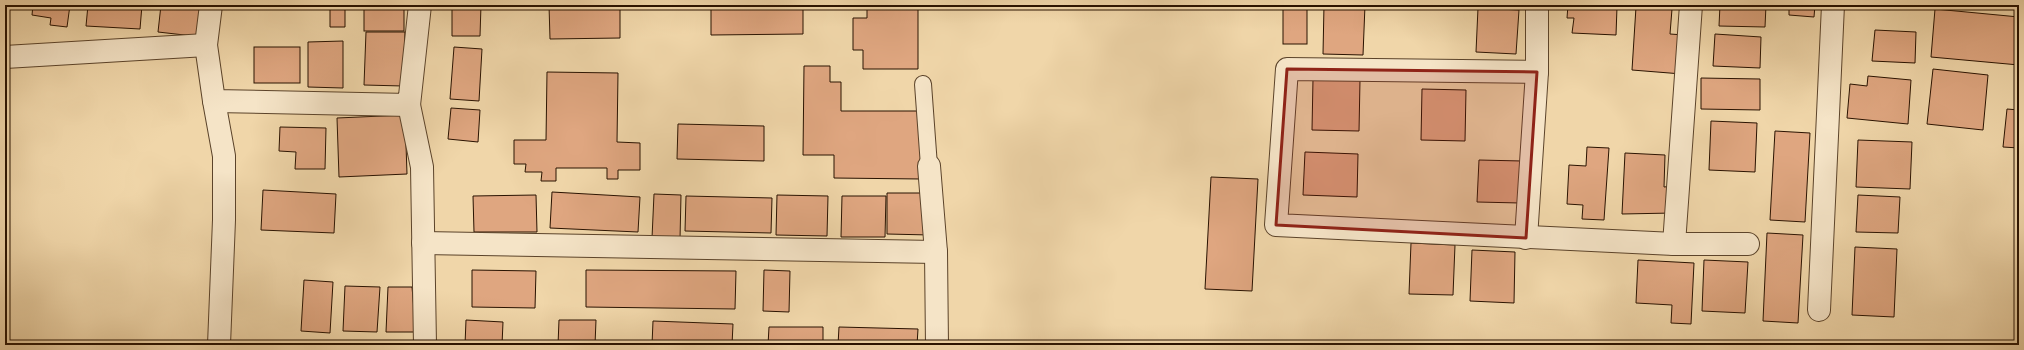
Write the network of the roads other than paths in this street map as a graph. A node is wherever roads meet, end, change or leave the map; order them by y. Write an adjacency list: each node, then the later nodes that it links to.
1 (211, 5): 6 (street)
2 (420, 5): 11 (street)
3 (1537, 5): 8 (street)
4 (1691, 5): 15 (street)
5 (1833, 5): 18 (street)
6 (206, 45): 7 (street); 10 (street)
7 (5, 56)
8 (1537, 72): 13 (street); 13 (street)
9 (923, 84): 12 (lane)
10 (214, 101): 11 (street); 19 (street)
11 (409, 105): 14 (street)
12 (929, 166): 17 (street)
13 (1526, 238): 15 (street)
14 (423, 243): 17 (street); 20 (street)
15 (1674, 244): 16 (street)
16 (1748, 244)
17 (936, 252): 21 (street)
18 (1819, 310)
19 (218, 345)
20 (425, 345)
21 (937, 345)

